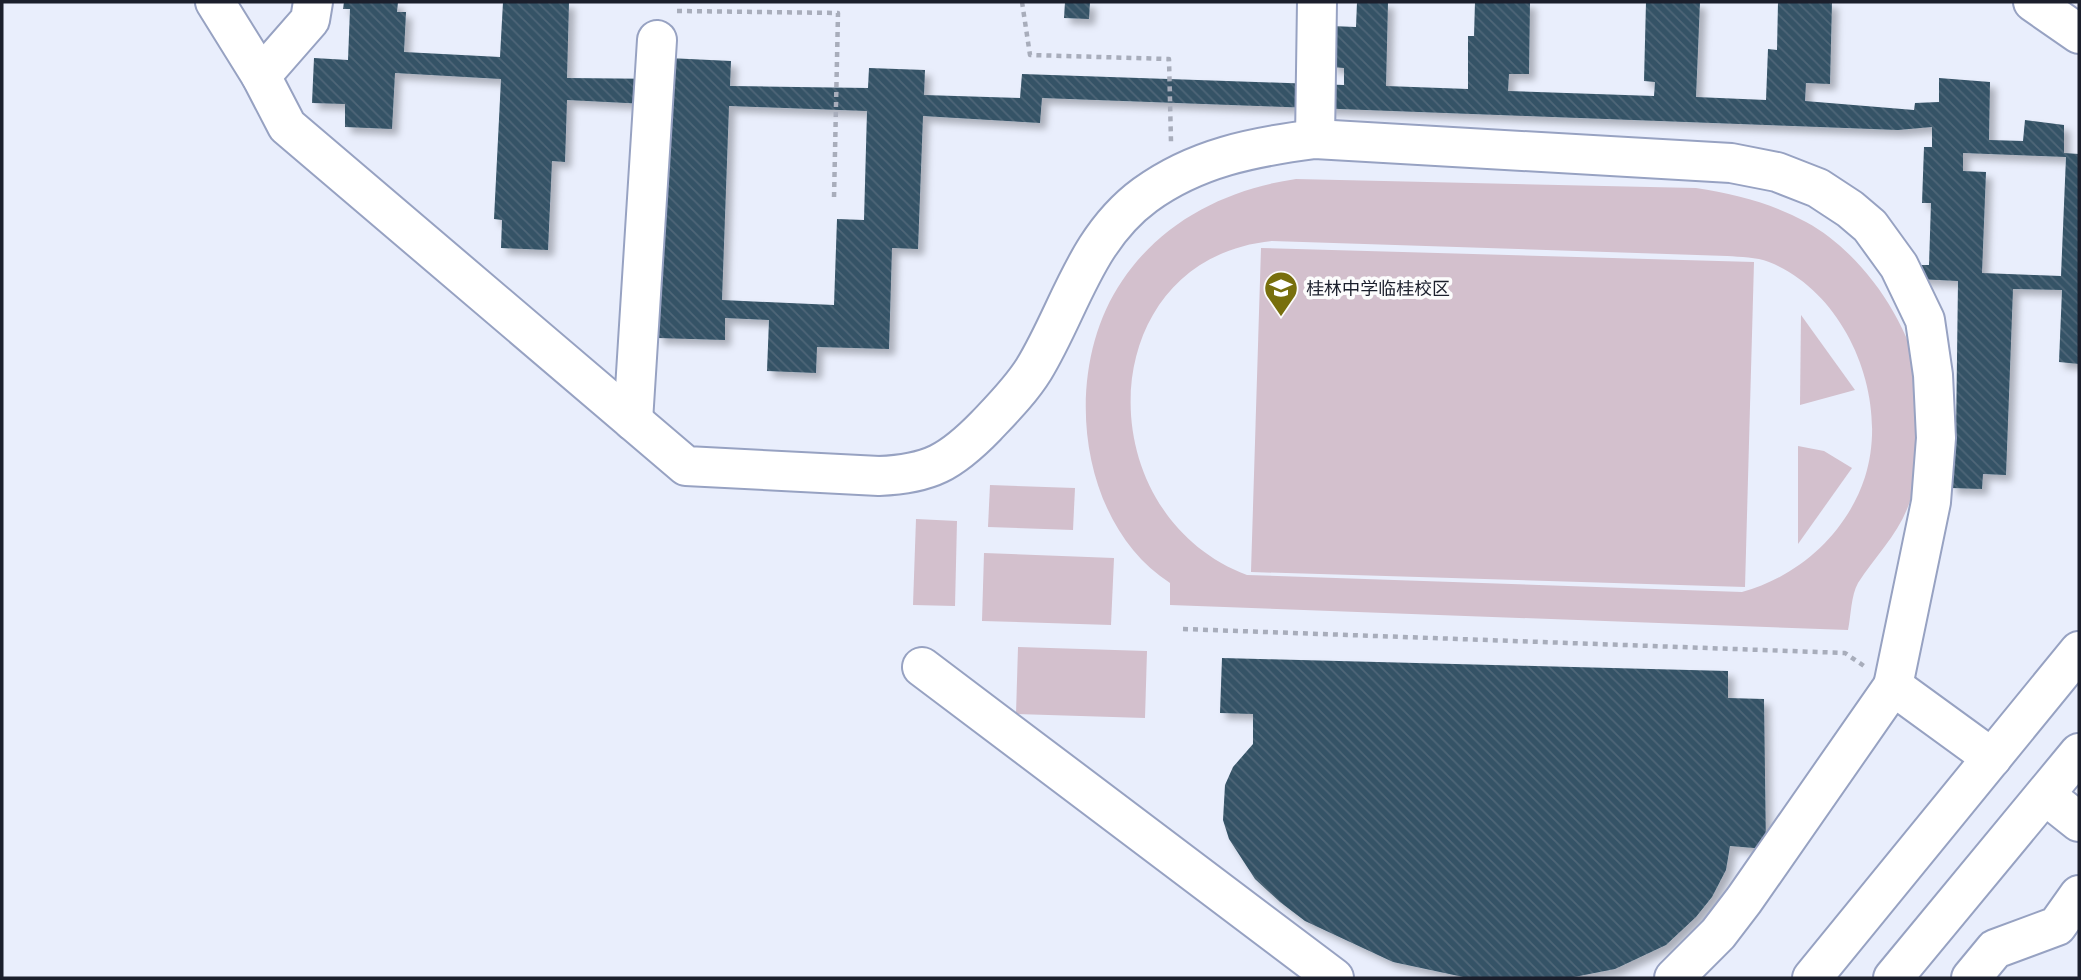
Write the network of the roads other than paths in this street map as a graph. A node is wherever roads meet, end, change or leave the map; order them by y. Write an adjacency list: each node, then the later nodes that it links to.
1 (215, 2): 7 (street)
2 (313, 2): 7 (street)
3 (1317, 2): 8 (street)
4 (2033, 2): 6 (street)
5 (665, 25): 9 (street)
6 (2079, 34)
7 (261, 76): 9 (street)
8 (1314, 139): 9 (street); 12 (street)
9 (633, 421)
10 (2079, 651): 14 (street)
11 (922, 667): 18 (street)
12 (1893, 687): 14 (street); 19 (street)
13 (2079, 754): 15 (street)
14 (1992, 758): 20 (street)
15 (2045, 795): 16 (street); 21 (street)
16 (2079, 822)
17 (2079, 895): 22 (street)
18 (1334, 978)
19 (1674, 978)
20 (1812, 978)
21 (1893, 978)
22 (1971, 978)

